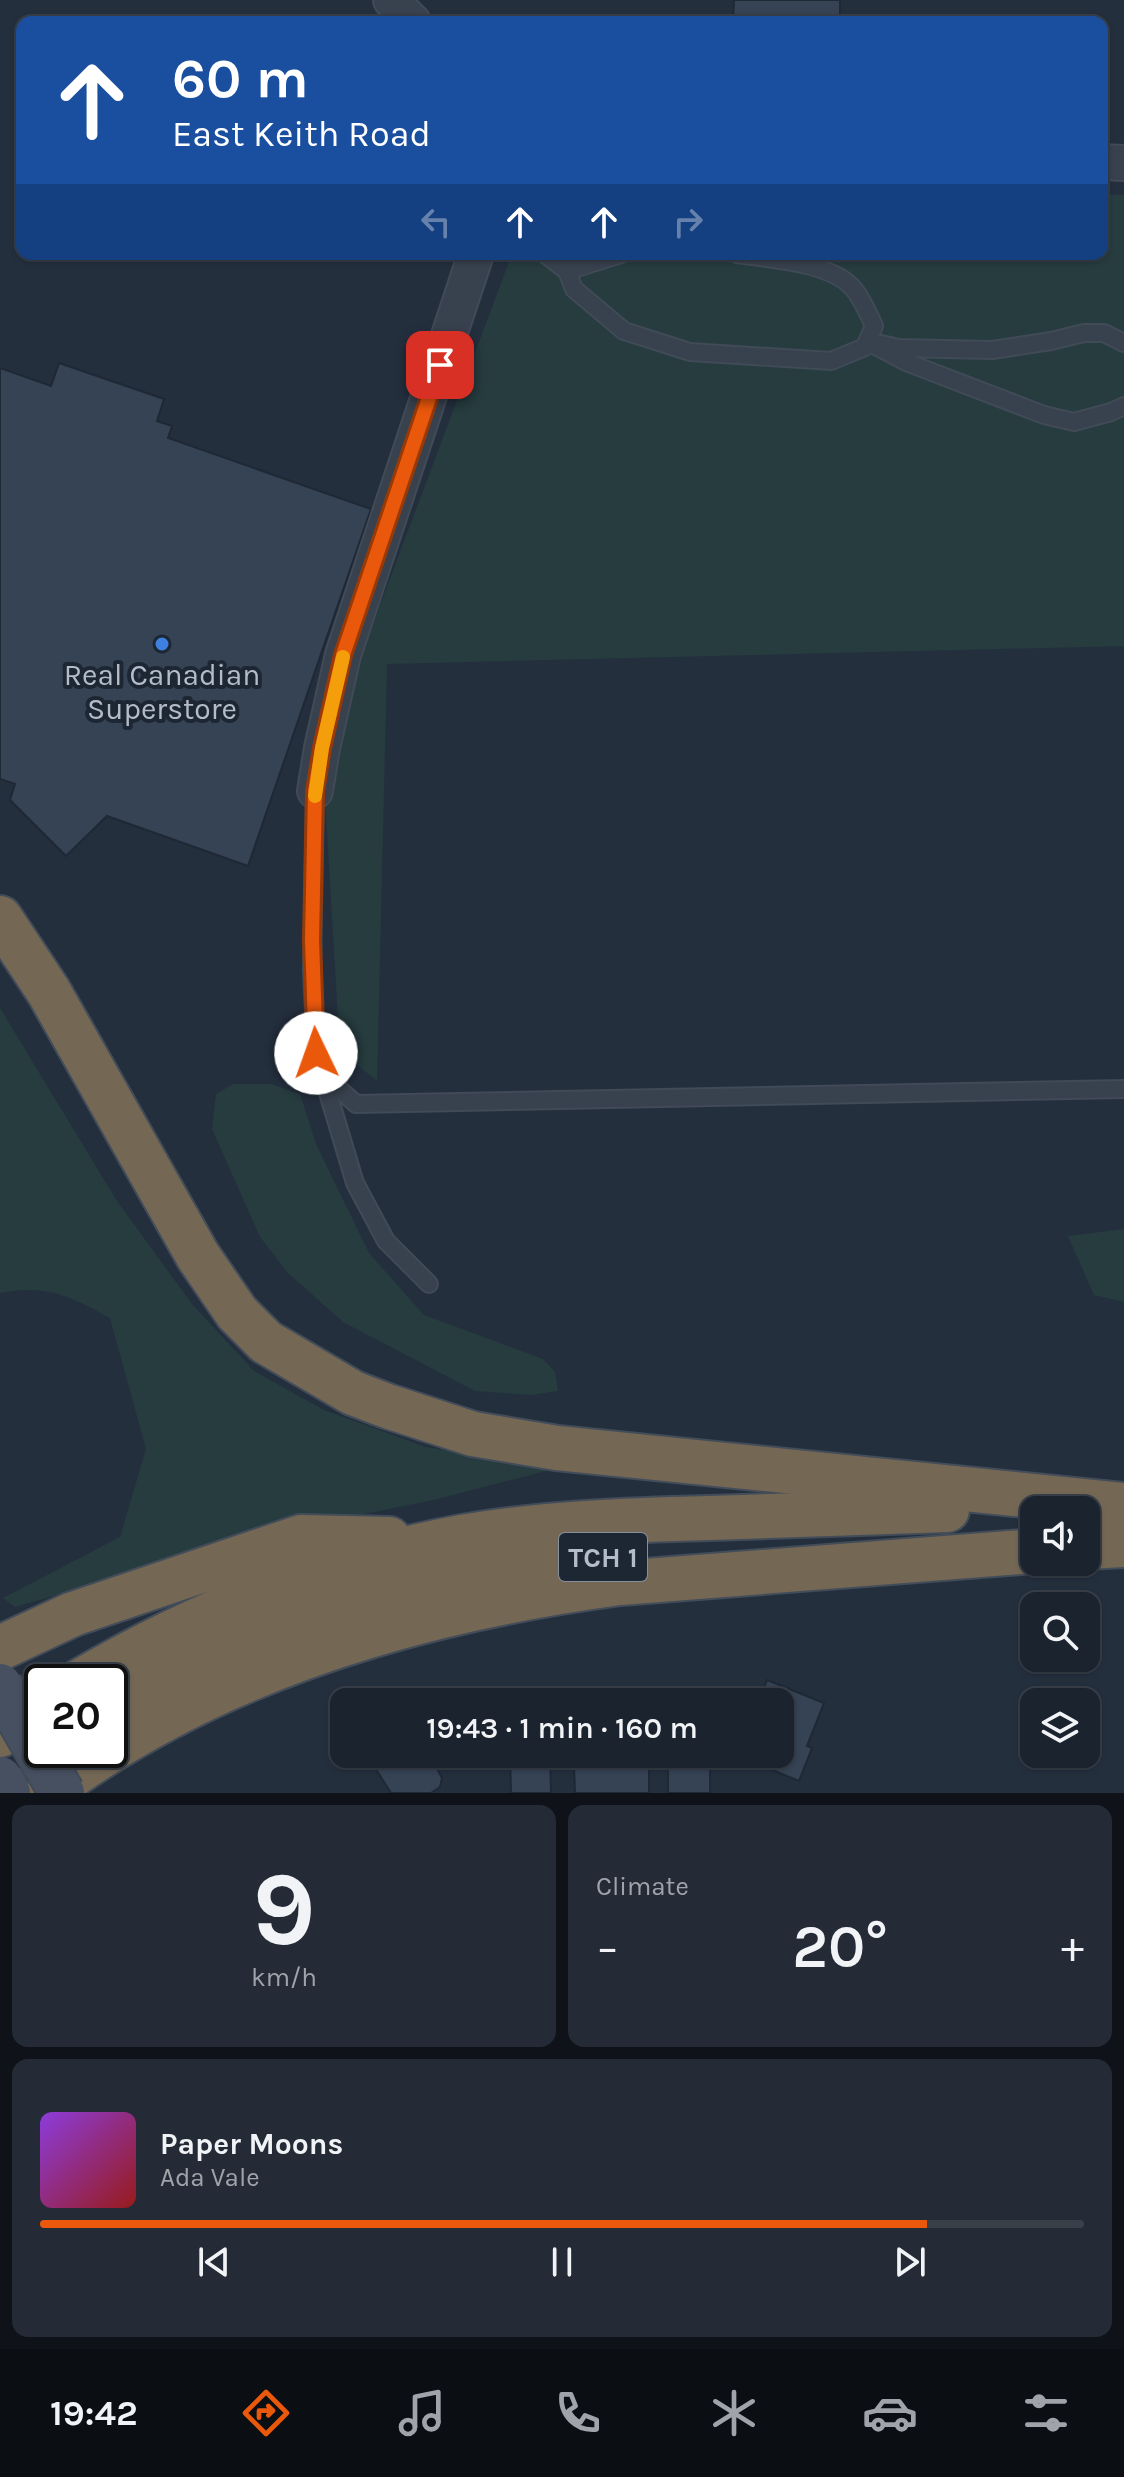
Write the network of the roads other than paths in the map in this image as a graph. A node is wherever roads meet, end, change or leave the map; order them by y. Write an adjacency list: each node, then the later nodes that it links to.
1 (391, 0): 2 (street)
2 (407, 16)
3 (474, 260): 11 (street)
4 (553, 260): 7 (lane)
5 (602, 260): 7 (lane)
6 (776, 260): 8 (lane)
7 (567, 271): 8 (lane)
8 (868, 342): 9 (lane); 10 (lane)
9 (1124, 343)
10 (1124, 406)
11 (315, 791): 13 (lane)
12 (0, 918): 16 (highway)
13 (322, 1074): 14 (lane); 15 (lane)
14 (1124, 1089)
15 (429, 1284)
16 (1124, 1505): 17 (highway, TCH 1)
17 (448, 1541): 22 (highway); 23 (highway, TCH 1)
18 (1124, 1544): 19 (highway)
19 (1100, 1545)
20 (1020, 1548): 25 (highway, TCH 1)
21 (1020, 1549): 31 (highway)
22 (0, 1648)
23 (112, 1664)
24 (0, 1686): 32 (main road, bridge)
25 (128, 1697)
26 (24, 1717): 27 (highway)
27 (0, 1735)
28 (24, 1764): 29 (highway)
29 (0, 1781): 30 (main road, bridge)
30 (8, 1793)
31 (48, 1793)
32 (62, 1793)

